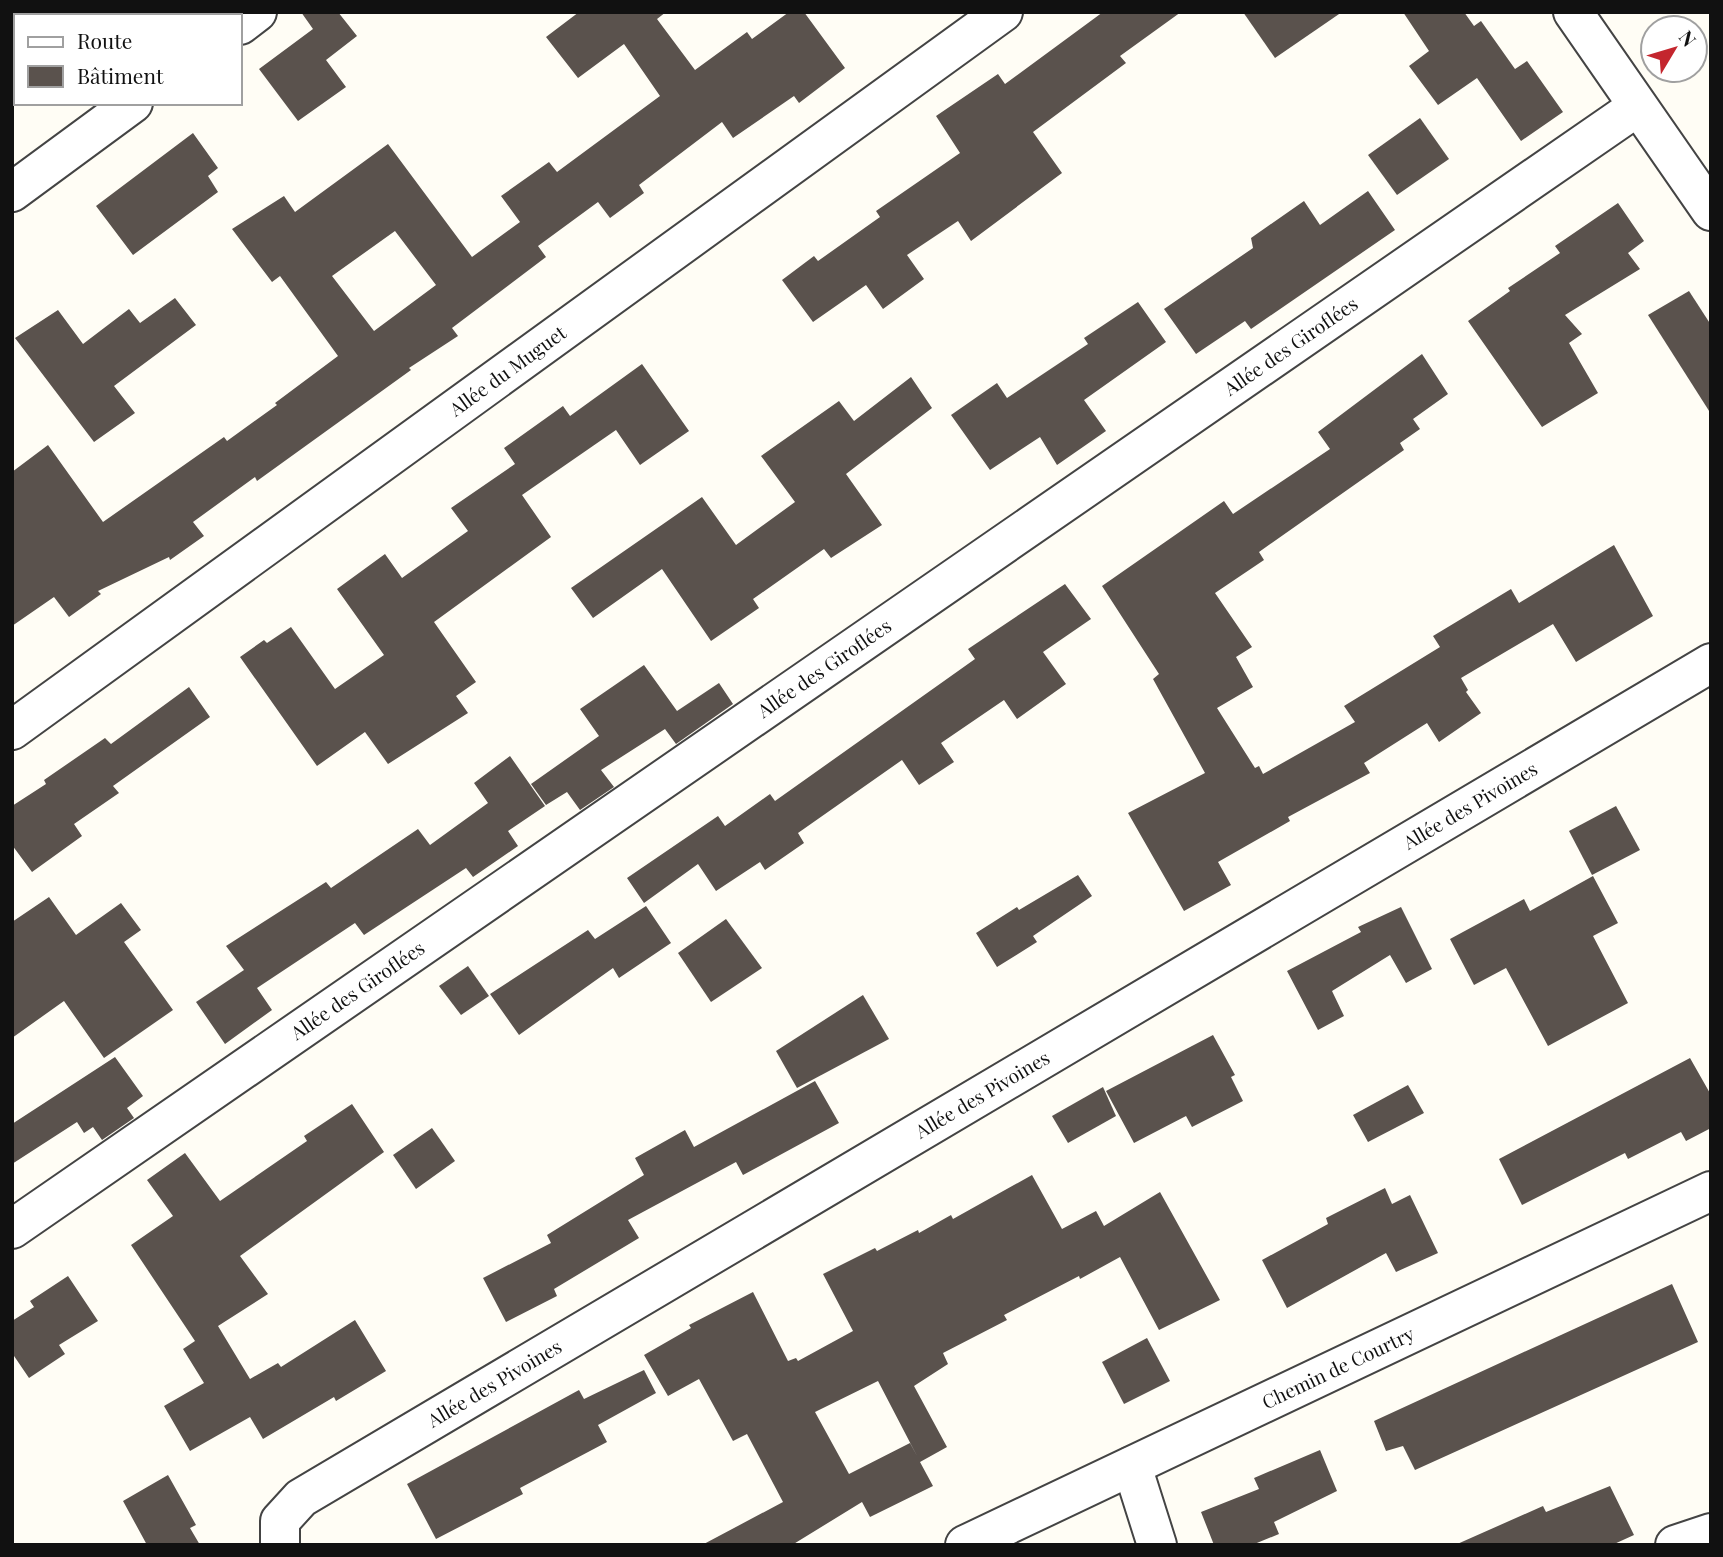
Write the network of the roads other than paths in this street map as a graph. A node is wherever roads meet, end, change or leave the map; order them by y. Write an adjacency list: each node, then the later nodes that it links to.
1 (257, 12): 4 (street)
2 (1003, 12): 10 (street, Allée du Muguet)
3 (1573, 12): 6 (street)
4 (242, 23)
5 (130, 105): 7 (street)
6 (1637, 107): 8 (street); 12 (street, Allée des Giroflées)
7 (12, 192)
8 (1711, 211)
9 (1711, 663): 15 (street, Allée des Pivoines)
10 (12, 730)
11 (1711, 1191): 13 (street, Chemin de Courtry)
12 (12, 1229)
13 (1132, 1466): 16 (street, Chemin de Courtry); 17 (street)
14 (1711, 1533): 18 (street)
15 (280, 1545)
16 (964, 1545)
17 (1157, 1545)
18 (1675, 1545)

